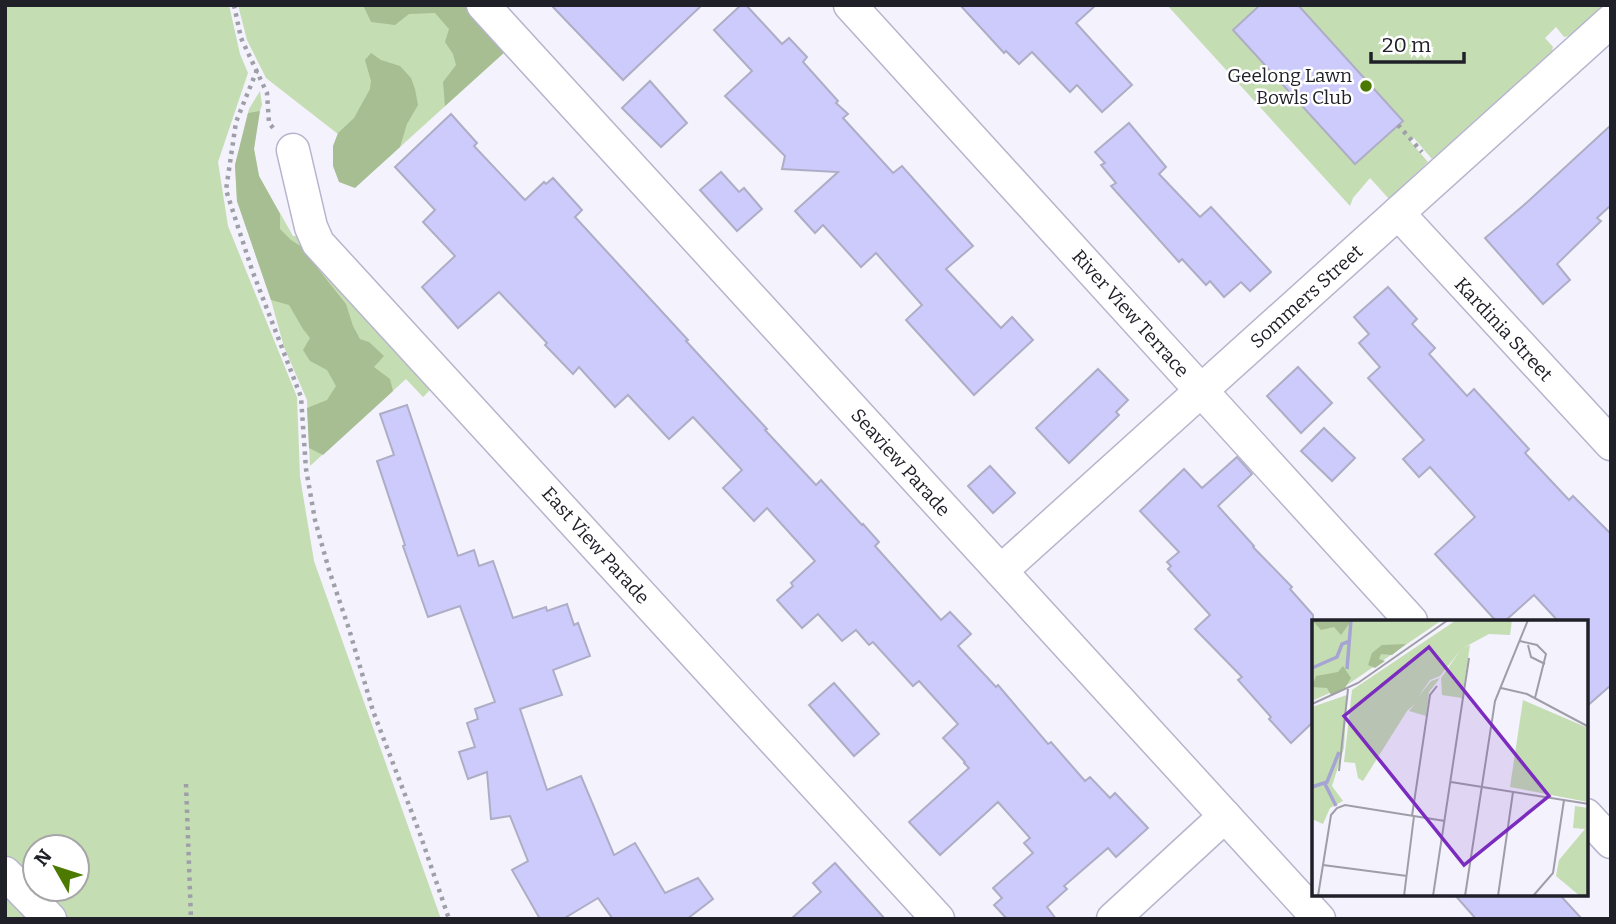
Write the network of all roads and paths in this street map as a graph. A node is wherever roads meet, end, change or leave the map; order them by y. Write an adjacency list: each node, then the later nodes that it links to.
1 (234, 5): 5 (path)
2 (483, 5): 10 (street, Seaview Parade)
3 (850, 5): 8 (street, River View Terrace)
4 (1611, 21): 7 (street, Sommers Street)
5 (257, 70): 6 (path); 19 (path)
6 (293, 150): 20 (street, East View Parade)
7 (1398, 213): 8 (street, Sommers Street); 9 (street, Kardinia Street)
8 (1202, 390): 10 (street, Sommers Street); 11 (street, River View Terrace)
9 (1611, 444)
10 (1001, 571): 13 (street, Seaview Parade)
11 (1410, 620)
12 (186, 784): 18 (path)
13 (1225, 816): 21 (street); 22 (street, Seaview Parade)
14 (1588, 817): 15 (street)
15 (1611, 842)
16 (5, 873): 17 (street)
17 (50, 919)
18 (191, 919)
19 (449, 919)
20 (938, 919)
21 (1114, 919)
22 (1320, 919)

